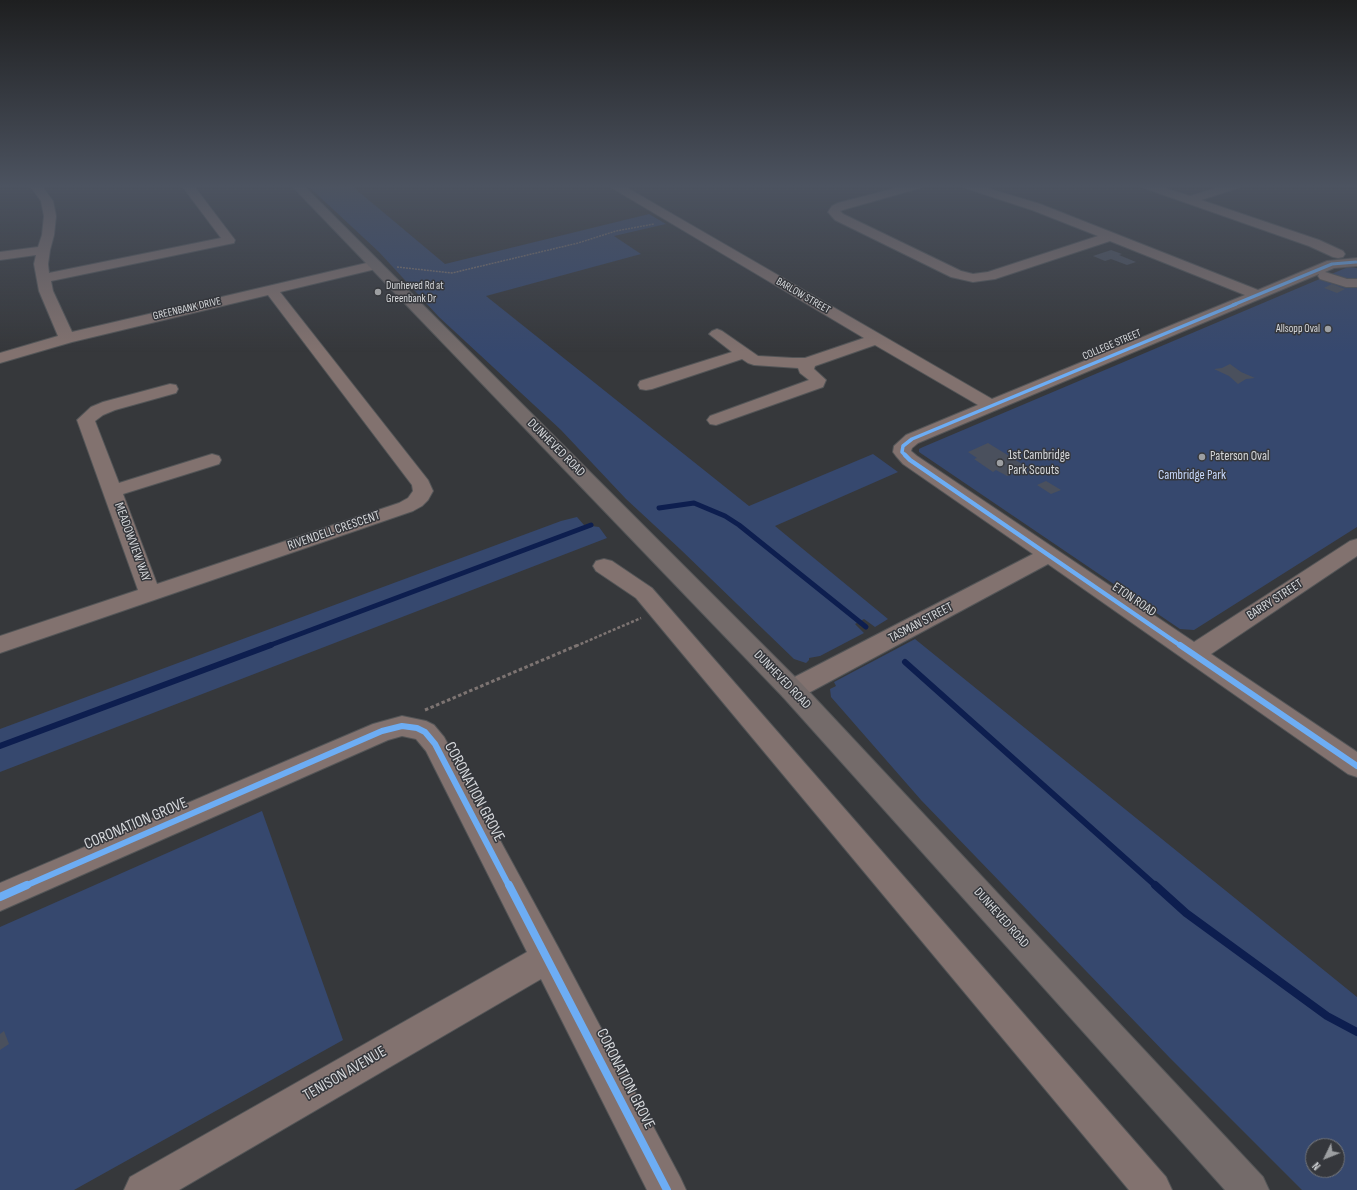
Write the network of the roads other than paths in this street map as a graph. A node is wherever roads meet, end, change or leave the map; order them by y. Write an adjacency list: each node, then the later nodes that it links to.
1 (45, 242): 9 (street)
2 (221, 242): 13 (street)
3 (352, 242): 12 (main road, DUNHEVED ROAD)
4 (711, 242): 19 (street, BARLOW STREET)
5 (889, 242): 6 (street)
6 (1093, 242)
7 (1123, 242): 16 (street)
8 (1310, 242): 11 (street)
9 (43, 250): 10 (street); 13 (street)
10 (0, 256)
11 (1345, 258): 14 (street); 16 (street, COLLEGE STREET)
12 (375, 265): 15 (street, GREENBANK DRIVE); 36 (main road, DUNHEVED ROAD)
13 (43, 278): 18 (street)
14 (1356, 282)
15 (271, 290): 18 (street, GREENBANK DRIVE); 33 (street, RIVENDELL CRESCENT)
16 (1258, 295): 25 (street, COLLEGE STREET)
17 (717, 334): 20 (street)
18 (67, 338): 21 (street, GREENBANK DRIVE)
19 (877, 340): 22 (street); 25 (street, BARLOW STREET)
20 (744, 353): 22 (street); 23 (street)
21 (0, 358)
22 (807, 363): 26 (street)
23 (646, 385)
24 (170, 389): 29 (street, MEADOWVIEW WAY)
25 (991, 406): 27 (street, COLLEGE STREET)
26 (716, 420)
27 (902, 449): 31 (street, ETON ROAD)
28 (212, 460): 29 (street, MEADOWVIEW WAY)
29 (113, 491): 33 (street, MEADOWVIEW WAY)
30 (1357, 546): 35 (street, BARRY STREET)
31 (1049, 555): 35 (street, ETON ROAD); 36 (street, TASMAN STREET)
32 (604, 566): 42 (street)
33 (150, 594): 34 (street, RIVENDELL CRESCENT)
34 (0, 644)
35 (1193, 654): 37 (street, ETON ROAD)
36 (792, 690): 43 (main road, DUNHEVED ROAD)
37 (1357, 766)
38 (0, 897): 39 (street, CORONATION GROVE)
39 (547, 958): 40 (street, TENISON AVENUE); 41 (street, CORONATION GROVE)
40 (143, 1190)
41 (667, 1190)
42 (1153, 1190)
43 (1250, 1190)

